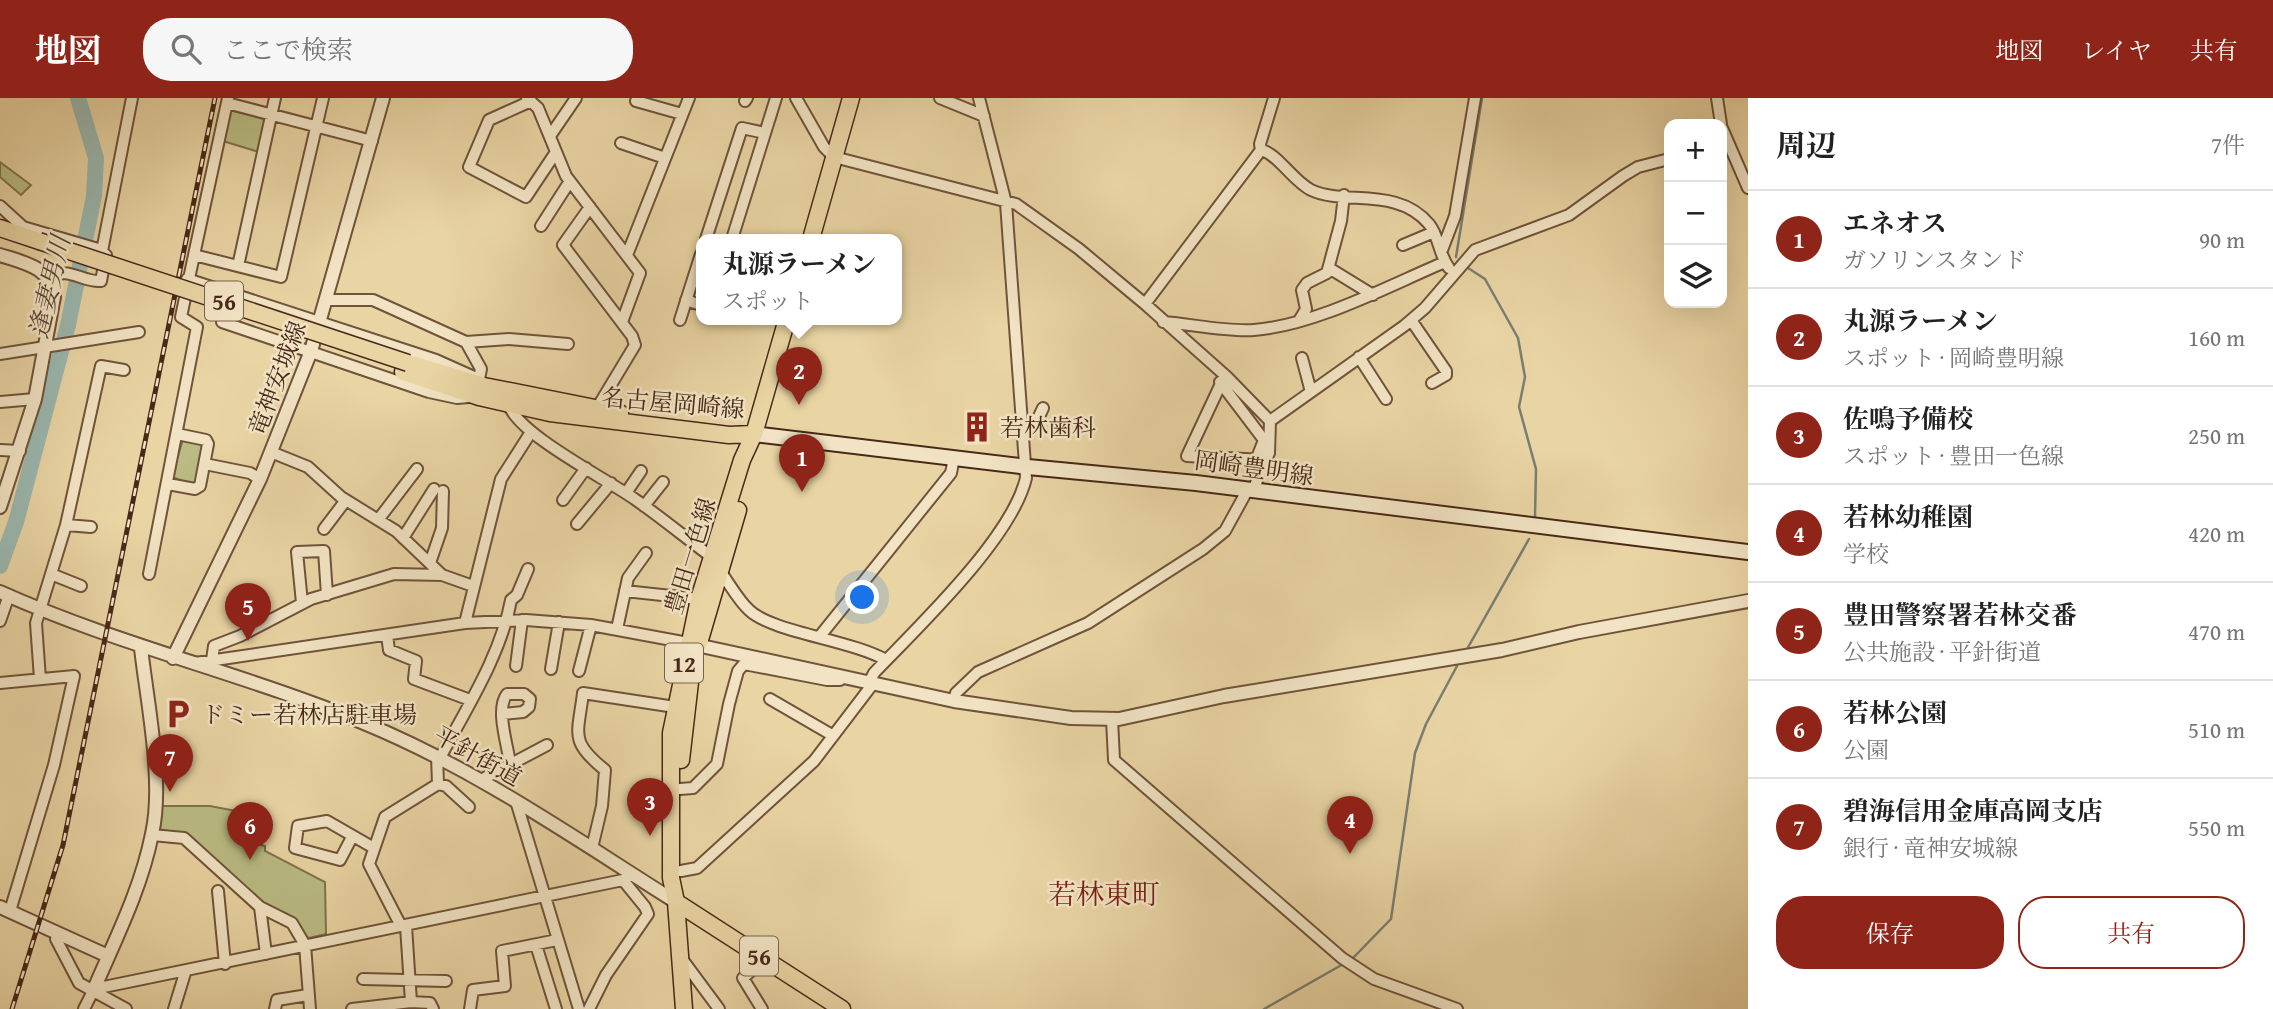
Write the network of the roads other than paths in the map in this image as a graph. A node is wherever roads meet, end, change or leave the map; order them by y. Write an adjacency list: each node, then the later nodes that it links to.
1 (132, 98): 48 (street)
2 (275, 98): 18 (street)
3 (323, 98): 22 (street)
4 (383, 98): 25 (street, 竜神安城線)
5 (576, 98): 24 (street)
6 (689, 98): 19 (street)
7 (776, 98): 23 (street)
8 (796, 98): 30 (street)
9 (851, 98): 30 (main road)
10 (940, 98): 20 (street)
11 (1274, 98): 28 (street)
12 (1475, 98): 49 (street)
13 (1717, 98): 21 (street)
14 (529, 99): 24 (street); 29 (street)
15 (227, 100): 18 (street); 51 (street)
16 (981, 100): 20 (street)
17 (636, 101): 19 (street)
18 (271, 114): 22 (street); 54 (street)
19 (682, 114): 31 (street)
20 (984, 116): 36 (street)
21 (1720, 119)
22 (317, 126): 25 (street); 54 (street)
23 (765, 133): 42 (street); 43 (street)
24 (550, 136): 29 (street)
25 (372, 141): 61 (street, 竜神安城線)
26 (621, 143): 31 (street)
27 (1727, 149): 34 (street)
28 (1261, 150): 35 (street); 64 (street)
29 (556, 152): 33 (street)
30 (834, 157): 36 (street); 44 (main road)
31 (665, 158): 52 (street)
32 (1664, 160): 57 (street)
33 (570, 181): 38 (street); 39 (street)
34 (1748, 188)
35 (1344, 195): 41 (street); 55 (street)
36 (1006, 203): 64 (street); 94 (street)
37 (0, 206): 48 (street)
38 (590, 206): 52 (street); 69 (street)
39 (541, 226)
40 (0, 228): 47 (main road, 名古屋岡崎線 / 56)
41 (1434, 232): 46 (street); 49 (street)
42 (708, 234)
43 (734, 234)
44 (811, 234)
45 (0, 239): 47 (main road, 名古屋岡崎線 / 56)
46 (1403, 245)
47 (38, 246): 84 (main road, 名古屋岡崎線 / 56, bridge)
48 (100, 250): 58 (street)
49 (1442, 250): 53 (street)
50 (0, 255): 58 (street)
51 (194, 255): 54 (street); 59 (street)
52 (627, 255): 69 (street)
53 (1445, 262): 57 (street); 60 (street)
54 (238, 266)
55 (1329, 268): 60 (street); 65 (street)
56 (696, 269): 62 (street)
57 (1453, 273): 67 (street)
58 (49, 279): 76 (street)
59 (187, 279): 71 (street); 95 (street)
60 (1373, 295): 65 (street)
61 (327, 300): 71 (street, 竜神安城線); 74 (street)
62 (686, 300): 63 (street); 66 (street)
63 (696, 303)
64 (1144, 304): 70 (street)
65 (1300, 319): 70 (street)
66 (680, 320)
67 (1411, 320): 79 (street); 83 (street)
68 (222, 322): 77 (street)
69 (622, 322): 90 (street)
70 (1163, 322): 82 (street)
71 (321, 323): 77 (street, 竜神安城線); 84 (street)
72 (785, 325): 96 (main road, 豊田一色線 / 12)
73 (139, 332): 76 (street)
74 (466, 342): 75 (street); 84 (street)
75 (568, 344)
76 (46, 346): 78 (street); 86 (street)
77 (310, 352): 84 (street); 99 (street, 竜神安城線)
78 (0, 354)
79 (1359, 357): 85 (street); 87 (street)
80 (1302, 358): 85 (street)
81 (124, 370): 119 (street)
82 (1223, 379): 92 (street); 101 (street); 101 (street)
83 (1433, 383)
84 (481, 387): 89 (main road, 名古屋岡崎線 / 56); 90 (main road, 名古屋岡崎線 / 56)
85 (1311, 392): 92 (street)
86 (35, 399): 88 (street); 98 (street)
87 (1386, 399)
88 (0, 401)
89 (509, 405): 93 (street); 96 (main road, 名古屋岡崎線 / 56)
90 (597, 408): 96 (main road, 名古屋岡崎線 / 56)
91 (1043, 408): 94 (street)
92 (1270, 421): 101 (street)
93 (531, 432): 104 (street); 132 (street)
94 (1025, 432): 103 (street)
95 (177, 434): 102 (street); 110 (street)
96 (754, 434): 100 (main road, 岡崎豊明線); 126 (main road, 豊田一色線 / 12)
97 (0, 450): 98 (street)
98 (20, 451): 115 (street)
99 (271, 452): 107 (street, 竜神安城線); 113 (street)
100 (954, 458): 103 (main road, 岡崎豊明線); 148 (street)
101 (1260, 460): 111 (street)
102 (205, 464): 107 (street); 110 (street)
103 (1028, 467): 111 (main road, 岡崎豊明線); 154 (street)
104 (586, 468): 109 (street); 114 (street)
105 (417, 469): 117 (street)
106 (641, 471): 112 (street)
107 (260, 479): 152 (street, 竜神安城線)
108 (663, 482): 116 (street)
109 (611, 483): 112 (street); 118 (street)
110 (168, 484): 129 (street)
111 (1250, 490): 123 (main road, 岡崎豊明線); 166 (street)
112 (626, 493): 116 (street)
113 (346, 500): 117 (street); 121 (street)
114 (563, 500)
115 (1, 501)
116 (644, 506): 126 (street)
117 (378, 520): 122 (street)
118 (577, 524)
119 (66, 525): 120 (street); 128 (street)
120 (91, 527)
121 (324, 529)
122 (403, 538): 125 (street); 125 (street)
123 (1748, 552)
124 (646, 553): 133 (street)
125 (430, 563): 130 (street)
126 (716, 565): 136 (main road, 豊田一色線 / 12); 148 (street); 149 (main road, 豊田一色線 / 12)
127 (528, 569): 142 (street)
128 (51, 574): 131 (street); 139 (street)
129 (149, 574)
130 (442, 575): 132 (street); 135 (street)
131 (81, 586)
132 (473, 586): 144 (street)
133 (625, 591): 136 (street); 146 (street)
134 (5, 594): 139 (street, 平針街道); 141 (street)
135 (327, 595): 138 (street); 138 (street)
136 (699, 599): 149 (main road, 豊田一色線 / 12)
137 (1748, 601): 169 (street)
138 (302, 603): 153 (street)
139 (41, 610): 150 (street, 平針街道); 159 (street)
140 (522, 620): 142 (street); 143 (street); 156 (street)
141 (0, 621)
142 (507, 621): 144 (street); 165 (street)
143 (559, 622): 145 (street); 157 (street)
144 (465, 623): 147 (street)
145 (591, 625): 146 (street); 158 (street)
146 (617, 629): 149 (street)
147 (387, 635): 151 (street); 165 (street)
148 (820, 636): 154 (street)
149 (693, 644): 161 (street); 167 (main road, 豊田一色線 / 12); 176 (main road, 豊田一色線 / 12)
150 (141, 648): 152 (street, 平針街道); 179 (street)
151 (239, 655): 153 (street); 160 (street)
152 (173, 659): 155 (street, 平針街道)
153 (212, 660): 155 (street)
154 (886, 660): 163 (street)
155 (189, 663): 160 (street, 平針街道)
156 (516, 666)
157 (551, 669)
158 (579, 671)
159 (40, 679): 162 (street); 189 (street)
160 (236, 679): 172 (street, 平針街道)
161 (850, 679): 163 (street); 176 (street)
162 (0, 683)
163 (871, 684): 166 (street); 170 (street)
164 (770, 699): 170 (street)
165 (470, 700): 172 (street)
166 (954, 701): 169 (street)
167 (675, 708): 182 (street); 187 (main road, 豊田一色線 / 12)
168 (503, 714): 173 (street)
169 (1112, 719): 222 (street)
170 (832, 735): 183 (street)
171 (547, 745): 173 (street)
172 (438, 757): 174 (street, 平針街道); 175 (street)
173 (510, 764): 174 (street)
174 (481, 780): 177 (street, 平針街道)
175 (438, 784): 178 (street); 181 (street)
176 (680, 789): 183 (main road, 豊田一色線 / 12)
177 (516, 800): 182 (street, 平針街道); 186 (street)
178 (469, 807)
179 (152, 835): 188 (street); 196 (street)
180 (352, 837): 180 (street); 181 (street)
181 (374, 848): 190 (street)
182 (592, 848): 184 (street, 平針街道)
183 (681, 871): 187 (main road, 豊田一色線 / 12)
184 (627, 877): 186 (street); 187 (street, 平針街道); 217 (street)
185 (218, 891): 199 (street)
186 (543, 897): 190 (street); 192 (street)
187 (676, 902): 197 (main road, 豊田一色線 / 12); 198 (main road, 56)
188 (260, 907): 194 (street); 195 (street)
189 (5, 909): 196 (street)
190 (403, 926): 194 (street); 202 (street)
191 (56, 939): 204 (street)
192 (557, 940): 193 (street); 216 (street)
193 (536, 945): 214 (street); 215 (street)
194 (305, 946): 195 (street); 205 (street)
195 (266, 954): 199 (street)
196 (108, 956): 204 (street)
197 (682, 959): 218 (main road, 豊田一色線 / 12); 219 (street)
198 (765, 959): 220 (street); 221 (main road, 56)
199 (225, 964): 200 (street)
200 (185, 973): 204 (street); 209 (street)
201 (363, 979): 202 (street)
202 (410, 979): 203 (street); 206 (street)
203 (446, 981)
204 (94, 989): 207 (street); 208 (street)
205 (308, 995): 210 (street); 211 (street)
206 (411, 1002): 212 (street); 213 (street)
207 (84, 1009)
208 (126, 1009)
209 (174, 1009)
210 (275, 1009)
211 (310, 1009)
212 (352, 1009)
213 (433, 1009)
214 (470, 1009)
215 (556, 1009)
216 (579, 1009)
217 (589, 1009)
218 (684, 1009)
219 (719, 1009)
220 (762, 1009)
221 (842, 1009)
222 (1457, 1009)

